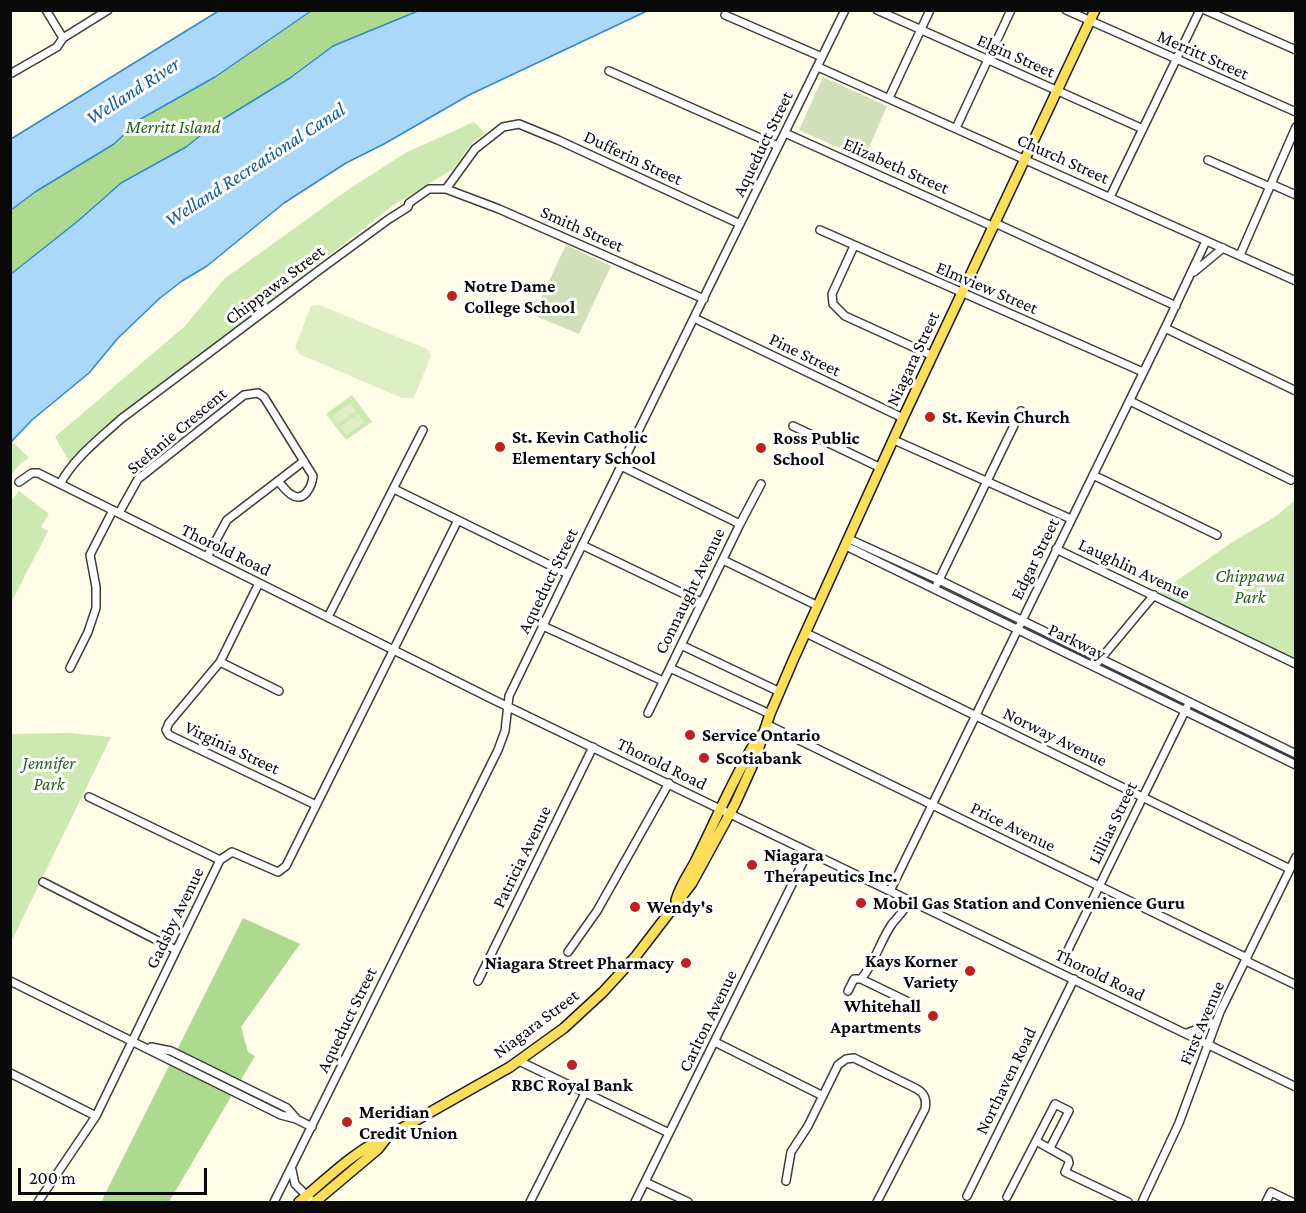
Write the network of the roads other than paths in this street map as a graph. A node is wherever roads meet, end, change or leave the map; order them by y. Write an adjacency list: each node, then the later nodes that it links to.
1 (46, 10): 13 (street)
2 (108, 10): 13 (street)
3 (845, 10): 15 (street, Aqueduct Street)
4 (877, 10): 12 (street, Elgin Street)
5 (930, 10): 12 (street)
6 (1011, 10): 16 (street)
7 (1066, 10): 11 (street, Merritt Street)
8 (1095, 10): 11 (main road, Niagara Street)
9 (1203, 10): 14 (street); 17 (street)
10 (725, 15): 15 (street)
11 (1090, 21): 17 (street, Merritt Street); 21 (main road, Niagara Street)
12 (921, 30): 16 (street, Elgin Street); 22 (street)
13 (63, 38): 20 (street)
14 (1296, 50)
15 (822, 57): 18 (street, Aqueduct Street)
16 (988, 60): 21 (street, Elgin Street); 25 (street)
17 (1176, 60): 23 (street, Merritt Street); 26 (street)
18 (818, 67): 22 (street, Church Street); 27 (street, Aqueduct Street)
19 (609, 71): 28 (street)
20 (10, 74)
21 (1057, 90): 26 (street, Elgin Street); 29 (main road, Niagara Street)
22 (889, 99): 25 (street, Church Street)
23 (1296, 112)
24 (1296, 127): 31 (street)
25 (956, 128): 29 (street, Church Street)
26 (1143, 129): 34 (street)
27 (785, 133): 28 (street, Aqueduct Street); 36 (street, Elizabeth Street)
28 (778, 146): 35 (street, Aqueduct Street)
29 (1026, 159): 34 (street, Church Street); 36 (main road, Niagara Street)
30 (1208, 160): 31 (street)
31 (1270, 185): 33 (street); 41 (street)
32 (446, 189): 35 (street, Dufferin Street); 45 (street, Smith Street); 66 (street, Chippawa Street)
33 (1296, 195)
34 (1110, 197): 38 (street, Church Street)
35 (740, 224): 45 (street, Aqueduct Street)
36 (994, 225): 44 (main road, Niagara Street); 46 (street, Elizabeth Street)
37 (820, 230): 39 (street, Elmview Street)
38 (1206, 241): 40 (street, Church Street); 42 (street, Edgar Street)
39 (854, 246): 44 (street, Elmview Street); 49 (street)
40 (1223, 248): 41 (street, Church Street); 42 (street)
41 (1240, 255): 43 (street, Church Street)
42 (1191, 276): 46 (street, Edgar Street)
43 (1296, 280)
44 (962, 294): 49 (main road, Niagara Street); 50 (street, Elmview Street)
45 (704, 299): 47 (street, Aqueduct Street)
46 (1176, 306): 48 (street, Edgar Street)
47 (694, 318): 54 (street, Pine Street); 59 (street, Aqueduct Street)
48 (1165, 328): 50 (street, Edgar Street); 51 (street)
49 (933, 356): 54 (main road, Niagara Street)
50 (1143, 372): 52 (street, Edgar Street)
51 (1296, 391)
52 (1130, 401): 61 (street, Edgar Street); 62 (street)
53 (1021, 411): 65 (street)
54 (903, 418): 57 (main road, Niagara Street)
55 (793, 426): 60 (street)
56 (423, 429): 68 (street)
57 (894, 440): 60 (main road, Niagara Street); 65 (street)
58 (304, 460): 63 (street); 63 (street, Stefanie Crescent); 69 (street, Stefanie Crescent)
59 (621, 466): 72 (street); 75 (street, Aqueduct Street)
60 (881, 468): 74 (main road, Niagara Street)
61 (1093, 475): 70 (street, Edgar Street); 73 (street)
62 (1291, 480)
63 (278, 481): 77 (street)
64 (19, 482): 66 (street, Thorold Road)
65 (987, 482): 70 (street); 80 (street)
66 (60, 484): 69 (street, Thorold Road)
67 (761, 484): 72 (street, Connaught Avenue)
68 (394, 489): 71 (street); 86 (street)
69 (116, 512): 77 (street, Thorold Road); 96 (street)
70 (1071, 519): 76 (street, Edgar Street)
71 (458, 520): 79 (street); 92 (street, Gadsby Avenue)
72 (740, 524): 78 (street, Connaught Avenue)
73 (1217, 535)
74 (848, 543): 80 (street, Parkway); 82 (street, Parkway); 85 (main road, Niagara Street)
75 (582, 545): 79 (street, Aqueduct Street); 84 (street)
76 (1056, 549): 83 (street, Laughlin Avenue); 87 (street, Edgar Street)
77 (207, 557): 81 (street, Thorold Road)
78 (723, 560): 84 (street, Connaught Avenue); 85 (street)
79 (568, 574): 88 (street, Aqueduct Street)
80 (939, 580): 82 (street); 87 (street, Parkway)
81 (260, 583): 86 (street, Thorold Road); 94 (street, Virginia Street)
82 (934, 589): 89 (street, Parkway)
83 (1154, 596): 93 (street); 95 (street, Laughlin Avenue)
84 (701, 602): 91 (street, Connaught Avenue)
85 (818, 606): 90 (main road, Niagara Street)
86 (328, 617): 92 (street, Thorold Road)
87 (1022, 621): 89 (street, Edgar Street); 93 (street, Parkway)
88 (543, 626): 99 (street); 103 (street, Aqueduct Street)
89 (1017, 630): 98 (street, Parkway); 106 (street, Edgar Street)
90 (806, 633): 101 (main road, Niagara Street); 106 (street, Norway Avenue)
91 (681, 645): 97 (street, Connaught Avenue); 101 (street)
92 (393, 649): 103 (street, Thorold Road); 116 (street, Gadsby Avenue)
93 (1100, 658): 98 (street); 102 (street, Parkway)
94 (220, 662): 100 (street); 116 (street, Virginia Street)
95 (1296, 663)
96 (70, 668)
97 (670, 668): 99 (street, Connaught Avenue); 107 (street, Price Avenue)
98 (1095, 668): 104 (street, Parkway)
99 (663, 681): 105 (street, Connaught Avenue)
100 (279, 691)
101 (780, 692): 107 (main road, Niagara Street)
102 (1189, 702): 104 (street, Lillias Street); 108 (street, Parkway)
103 (508, 706): 110 (street, Thorold Road); 149 (street, Aqueduct Street)
104 (1185, 711): 109 (street, Parkway); 115 (street, Lillias Street)
105 (648, 713)
106 (975, 716): 115 (street, Norway Avenue); 117 (street, Edgar Street)
107 (768, 719): 117 (street, Price Avenue); 118 (main road, Niagara Street)
108 (1259, 736): 109 (street); 111 (street, Parkway)
109 (1255, 745): 112 (street, Parkway)
110 (592, 747): 113 (street, Thorold Road); 134 (street, Patricia Avenue)
111 (1296, 754)
112 (1296, 765)
113 (669, 783): 118 (street, Thorold Road); 128 (street)
114 (89, 796): 121 (street)
115 (1143, 797): 122 (street, Norway Avenue); 124 (street, Lillias Street)
116 (316, 804): 121 (street, Gadsby Avenue)
117 (932, 805): 124 (street, Price Avenue); 125 (street, Edgar Street)
118 (725, 811): 119 (street, Thorold Road); 143 (main road, Niagara Street)
119 (808, 852): 125 (street, Thorold Road); 141 (street, Carlton Avenue)
120 (1296, 857): 122 (street, First Avenue)
121 (220, 860): 127 (street, Gadsby Avenue)
122 (1290, 869): 130 (street, First Avenue)
123 (43, 882): 127 (street)
124 (1099, 886): 129 (street, Lillias Street); 130 (street, Price Avenue)
125 (890, 891): 126 (street, Thorold Road)
126 (909, 900): 131 (street); 132 (street, Thorold Road)
127 (176, 950): 140 (street, Gadsby Avenue)
128 (568, 952)
129 (1064, 958)
130 (1246, 959): 135 (street, Price Avenue); 138 (street, First Avenue)
131 (861, 979): 136 (street); 137 (street)
132 (1074, 979): 139 (street, Thorold Road); 156 (street, Northaven Road)
133 (10, 981): 140 (street)
134 (478, 981)
135 (1296, 985)
136 (848, 991)
137 (917, 1006)
138 (1216, 1022): 139 (street); 142 (street, First Avenue)
139 (1187, 1033): 142 (street, Thorold Road)
140 (132, 1041): 148 (street, Gadsby Avenue); 149 (street)
141 (715, 1042): 147 (street); 150 (street, Carlton Avenue)
142 (1208, 1044): 145 (street, Thorold Road); 166 (street, First Avenue)
143 (519, 1061): 146 (street); 158 (main road, Niagara Street)
144 (10, 1073): 148 (street)
145 (1296, 1087)
146 (585, 1093): 150 (street); 161 (street)
147 (823, 1096): 154 (street); 164 (street)
148 (96, 1116): 159 (street, Gadsby Avenue)
149 (312, 1126): 153 (street, Aqueduct Street)
150 (669, 1133): 155 (street, Carlton Avenue)
151 (1036, 1141): 152 (street); 152 (street); 157 (street)
152 (1050, 1148): 165 (street)
153 (292, 1168): 158 (street); 160 (street, Aqueduct Street)
154 (786, 1181)
155 (645, 1182): 162 (street, Carlton Avenue); 163 (street)
156 (967, 1196)
157 (1007, 1197)
158 (308, 1201)
159 (38, 1203)
160 (274, 1203)
161 (530, 1203)
162 (635, 1203)
163 (688, 1203)
164 (877, 1203)
165 (1128, 1203)
166 (1142, 1203)
167 (1266, 1203): 168 (street)
168 (1292, 1203)

